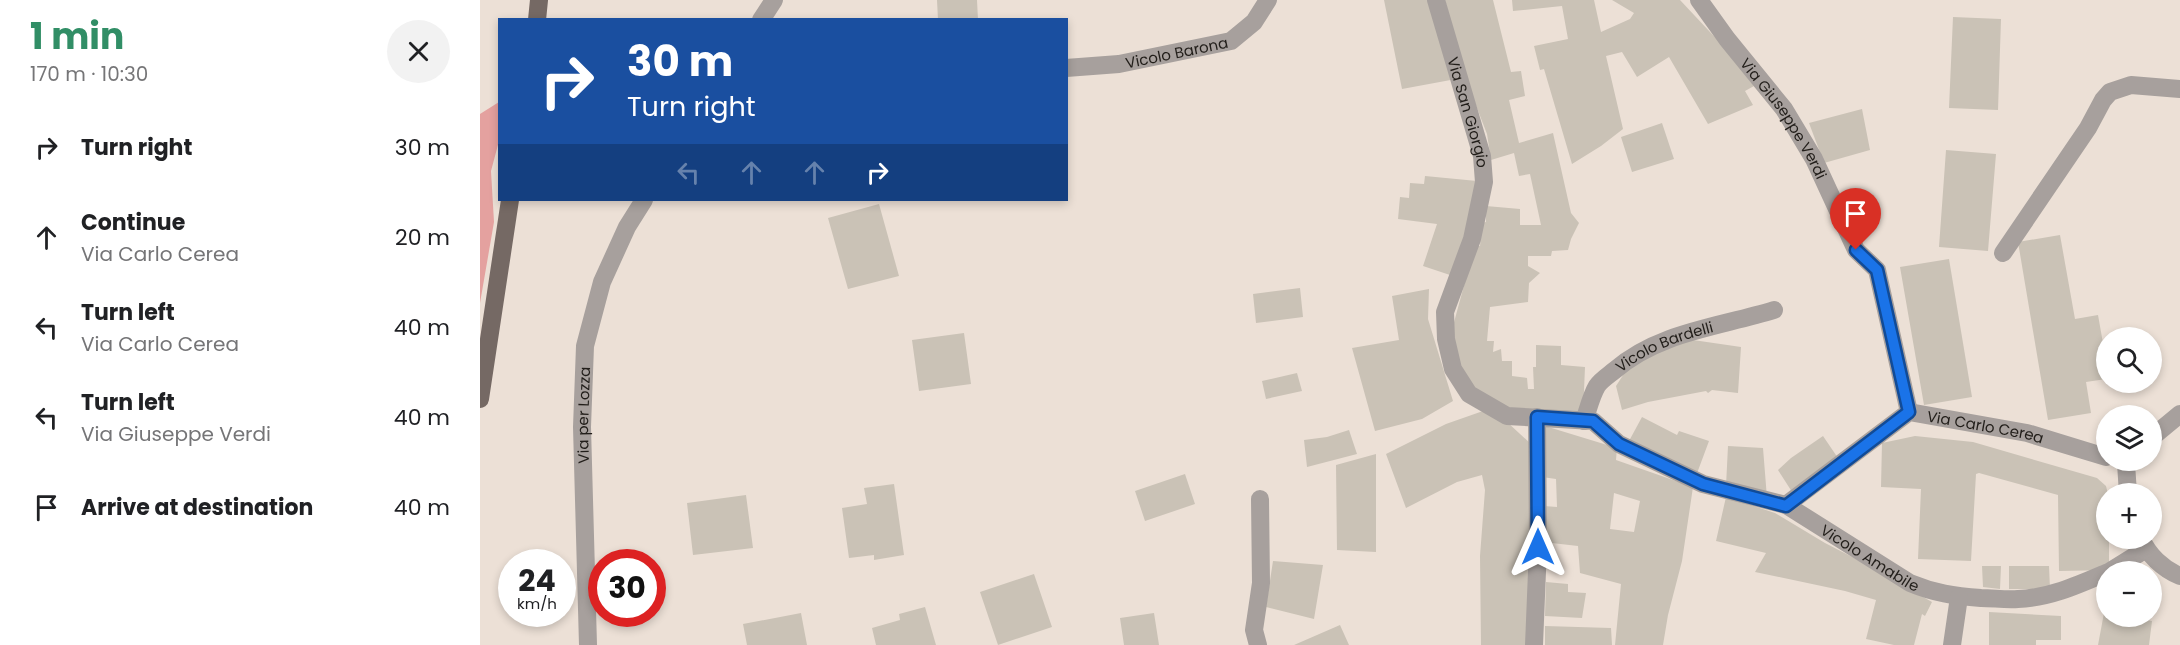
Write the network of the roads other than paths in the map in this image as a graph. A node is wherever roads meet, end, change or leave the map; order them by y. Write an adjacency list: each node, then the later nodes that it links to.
1 (540, 0): 6 (main road)
2 (774, 0): 7 (street)
3 (1269, 0): 8 (street, Vicolo Barona)
4 (1436, 0): 17 (street, Via San Giorgio)
5 (1698, 0): 15 (street, Via Giuseppe Verdi)
6 (537, 18)
7 (762, 18)
8 (1068, 68)
9 (2180, 89): 12 (street)
10 (510, 201): 14 (main road)
11 (643, 201): 29 (street, Via per Lozza)
12 (2003, 253)
13 (1774, 310): 18 (street, Vicolo Bardelli)
14 (480, 399)
15 (1909, 412): 20 (street, Via Carlo Cerea); 22 (street, Via Carlo Cerea)
16 (2180, 414): 19 (street)
17 (1537, 417): 18 (street, Via San Giorgio); 31 (street)
18 (1584, 421): 22 (street)
19 (2162, 429)
20 (2096, 454)
21 (1260, 499): 30 (street)
22 (1786, 506): 28 (street, Vicolo Amabile)
23 (2137, 549): 25 (street, Vicolo Amabile)
24 (2149, 549): 26 (street)
25 (2122, 561)
26 (2180, 576)
27 (2096, 577): 28 (street, Vicolo Amabile)
28 (1959, 597): 32 (street)
29 (588, 645)
30 (1258, 645)
31 (1534, 645)
32 (1952, 645)

